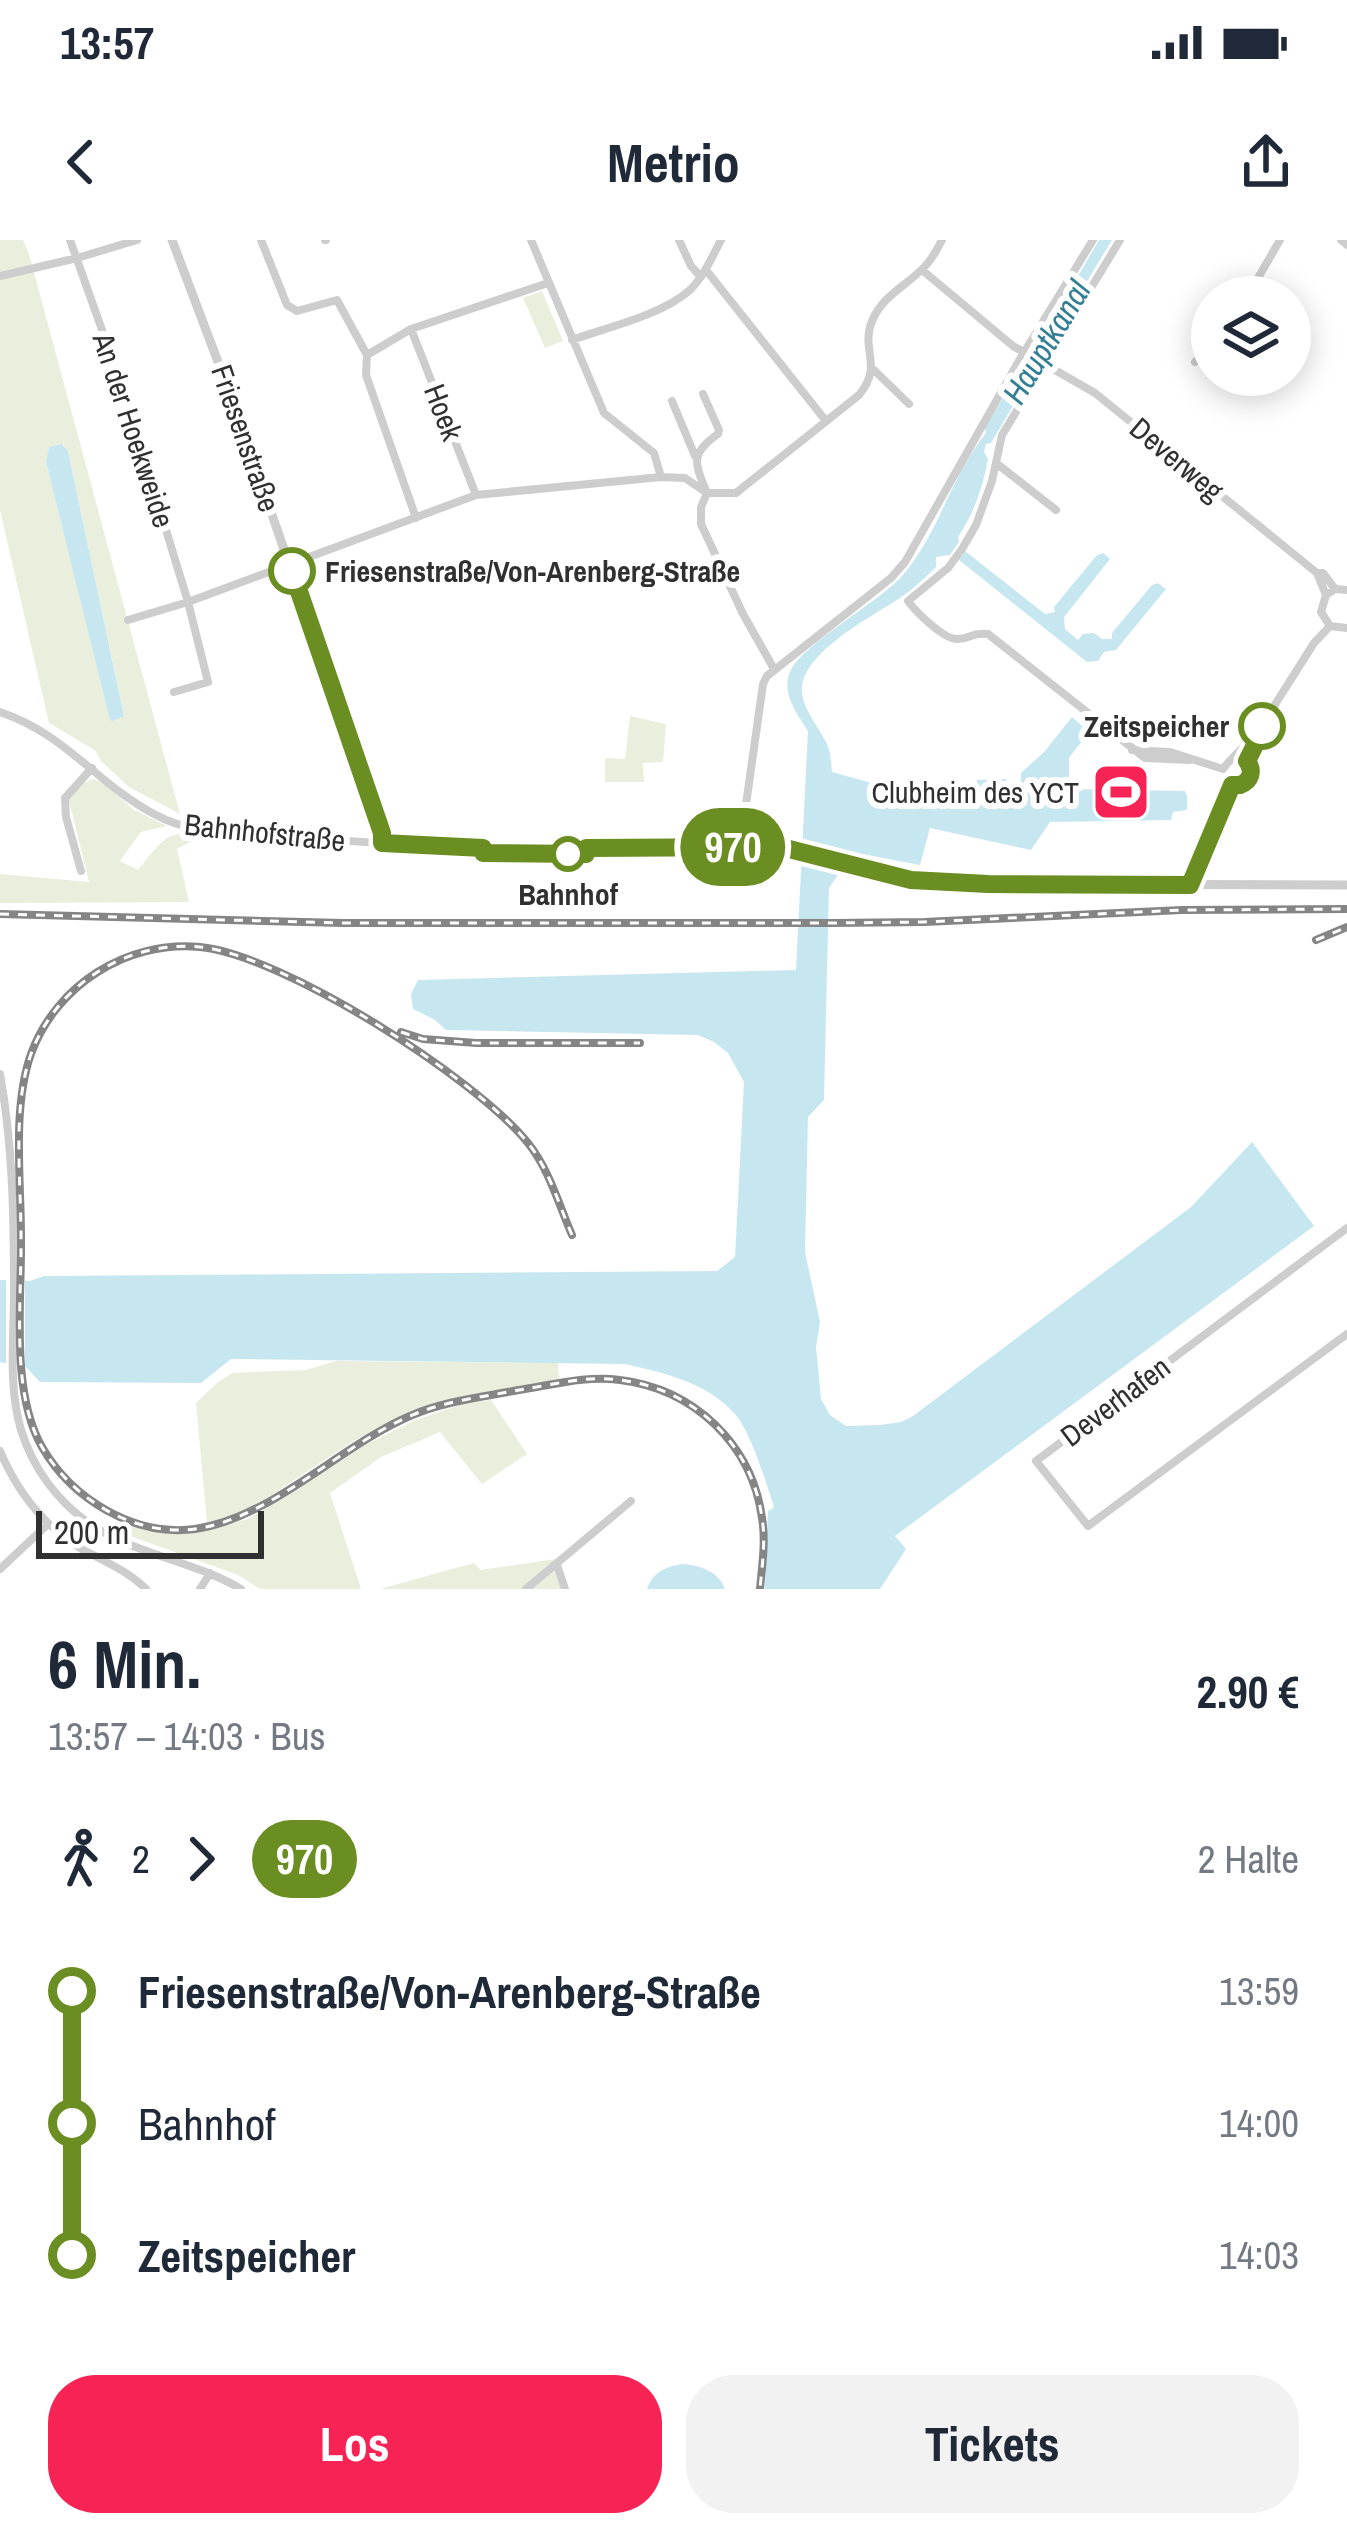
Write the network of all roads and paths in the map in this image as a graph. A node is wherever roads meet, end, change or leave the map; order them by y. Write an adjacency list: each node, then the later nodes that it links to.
1 (70, 240): 12 (street, An der Hoekweide)
2 (137, 240): 12 (street)
3 (172, 240): 34 (street, Friesenstraße)
4 (261, 240): 20 (street, Hoek)
5 (531, 240): 17 (street)
6 (679, 240): 14 (street)
7 (721, 240): 14 (street)
8 (942, 240): 13 (street)
9 (1093, 240): 21 (street)
10 (1120, 240): 21 (street)
11 (1280, 240): 16 (street)
12 (77, 259): 15 (street); 37 (street, An der Hoekweide)
13 (922, 270): 21 (street, Deverweg); 22 (street)
14 (703, 274): 19 (street); 26 (street)
15 (0, 276)
16 (1259, 276)
17 (548, 283): 18 (street); 19 (street)
18 (411, 329): 20 (street); 31 (street, Hoek)
19 (572, 340): 29 (street)
20 (367, 356): 33 (street, Hoek)
21 (1034, 359): 28 (street); 36 (street, Deverweg); 43 (street)
22 (872, 368): 25 (street); 26 (street)
23 (703, 394): 27 (street)
24 (672, 401): 27 (street)
25 (909, 404)
26 (826, 421): 30 (street)
27 (696, 457): 30 (street)
28 (997, 463): 32 (street); 50 (street)
29 (661, 477): 30 (street); 31 (street)
30 (706, 493): 43 (street)
31 (476, 495): 33 (street)
32 (1056, 510)
33 (416, 518): 34 (street)
34 (290, 565): 37 (street); 52 (street, Friesenstraße)
35 (1347, 590): 36 (street)
36 (1330, 592): 38 (street)
37 (188, 602): 39 (street); 44 (street, An der Hoekweide)
38 (1322, 618): 40 (street); 42 (street)
39 (128, 620)
40 (1330, 626): 41 (street); 42 (street)
41 (1347, 628)
42 (1303, 661): 46 (street)
43 (774, 668): 53 (street)
44 (174, 692)
45 (0, 712): 49 (street, Bahnhofstraße)
46 (1256, 736): 47 (street); 48 (street)
47 (1236, 757): 48 (street); 50 (street)
48 (1247, 761): 51 (street)
49 (92, 768): 52 (street, Bahnhofstraße); 54 (street)
50 (1223, 769): 51 (street)
51 (1232, 785): 55 (street)
52 (382, 843): 53 (street, Bahnhofstraße)
53 (740, 848): 55 (street, Bahnhofstraße)
54 (81, 872)
55 (1190, 885): 56 (street, Bahnhofstraße)
56 (1347, 885)
57 (0, 1074): 58 (street)
58 (5, 1142): 66 (street)
59 (1347, 1228): 60 (street, Deverhafen)
60 (1347, 1334)
61 (0, 1451): 63 (street)
62 (631, 1501): 64 (street)
63 (48, 1524): 65 (street); 67 (street)
64 (557, 1565): 70 (street); 71 (street)
65 (0, 1569)
66 (209, 1573): 68 (street); 69 (street)
67 (146, 1589)
68 (200, 1589)
69 (242, 1589)
70 (526, 1589)
71 (566, 1589)

